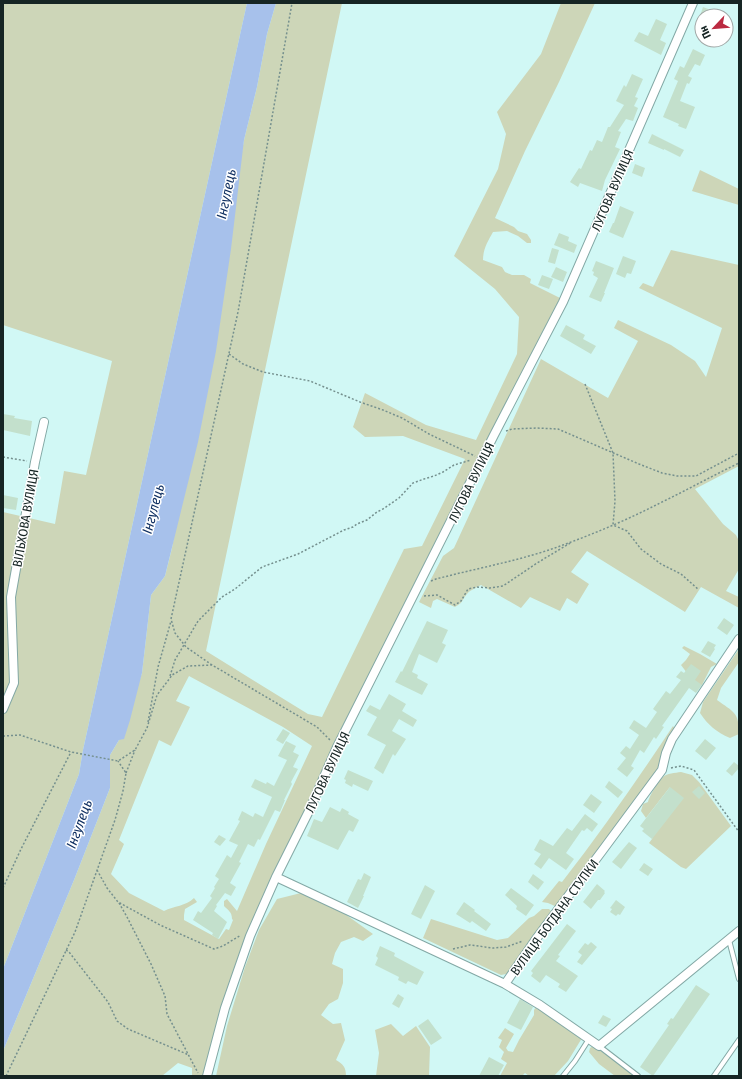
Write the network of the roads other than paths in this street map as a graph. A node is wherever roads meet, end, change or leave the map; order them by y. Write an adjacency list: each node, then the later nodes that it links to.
1 (693, 3): 5 (street, ЛУГОВА ВУЛИЦЯ)
2 (44, 422): 4 (street, ВІЛЬХОВА ВУЛИЦЯ)
3 (739, 639): 9 (street, ВУЛИЦЯ БОГДАНА СТУПКИ)
4 (3, 709)
5 (276, 877): 9 (street, ВУЛИЦЯ БОГДАНА СТУПКИ); 13 (street, ЛУГОВА ВУЛИЦЯ)
6 (739, 931): 7 (street)
7 (729, 939): 8 (lane); 12 (street)
8 (739, 979)
9 (505, 984): 10 (street)
10 (588, 1039): 12 (street); 14 (lane)
11 (739, 1040): 16 (lane)
12 (599, 1046): 15 (lane)
13 (207, 1076)
14 (563, 1076)
15 (638, 1076)
16 (714, 1076)

